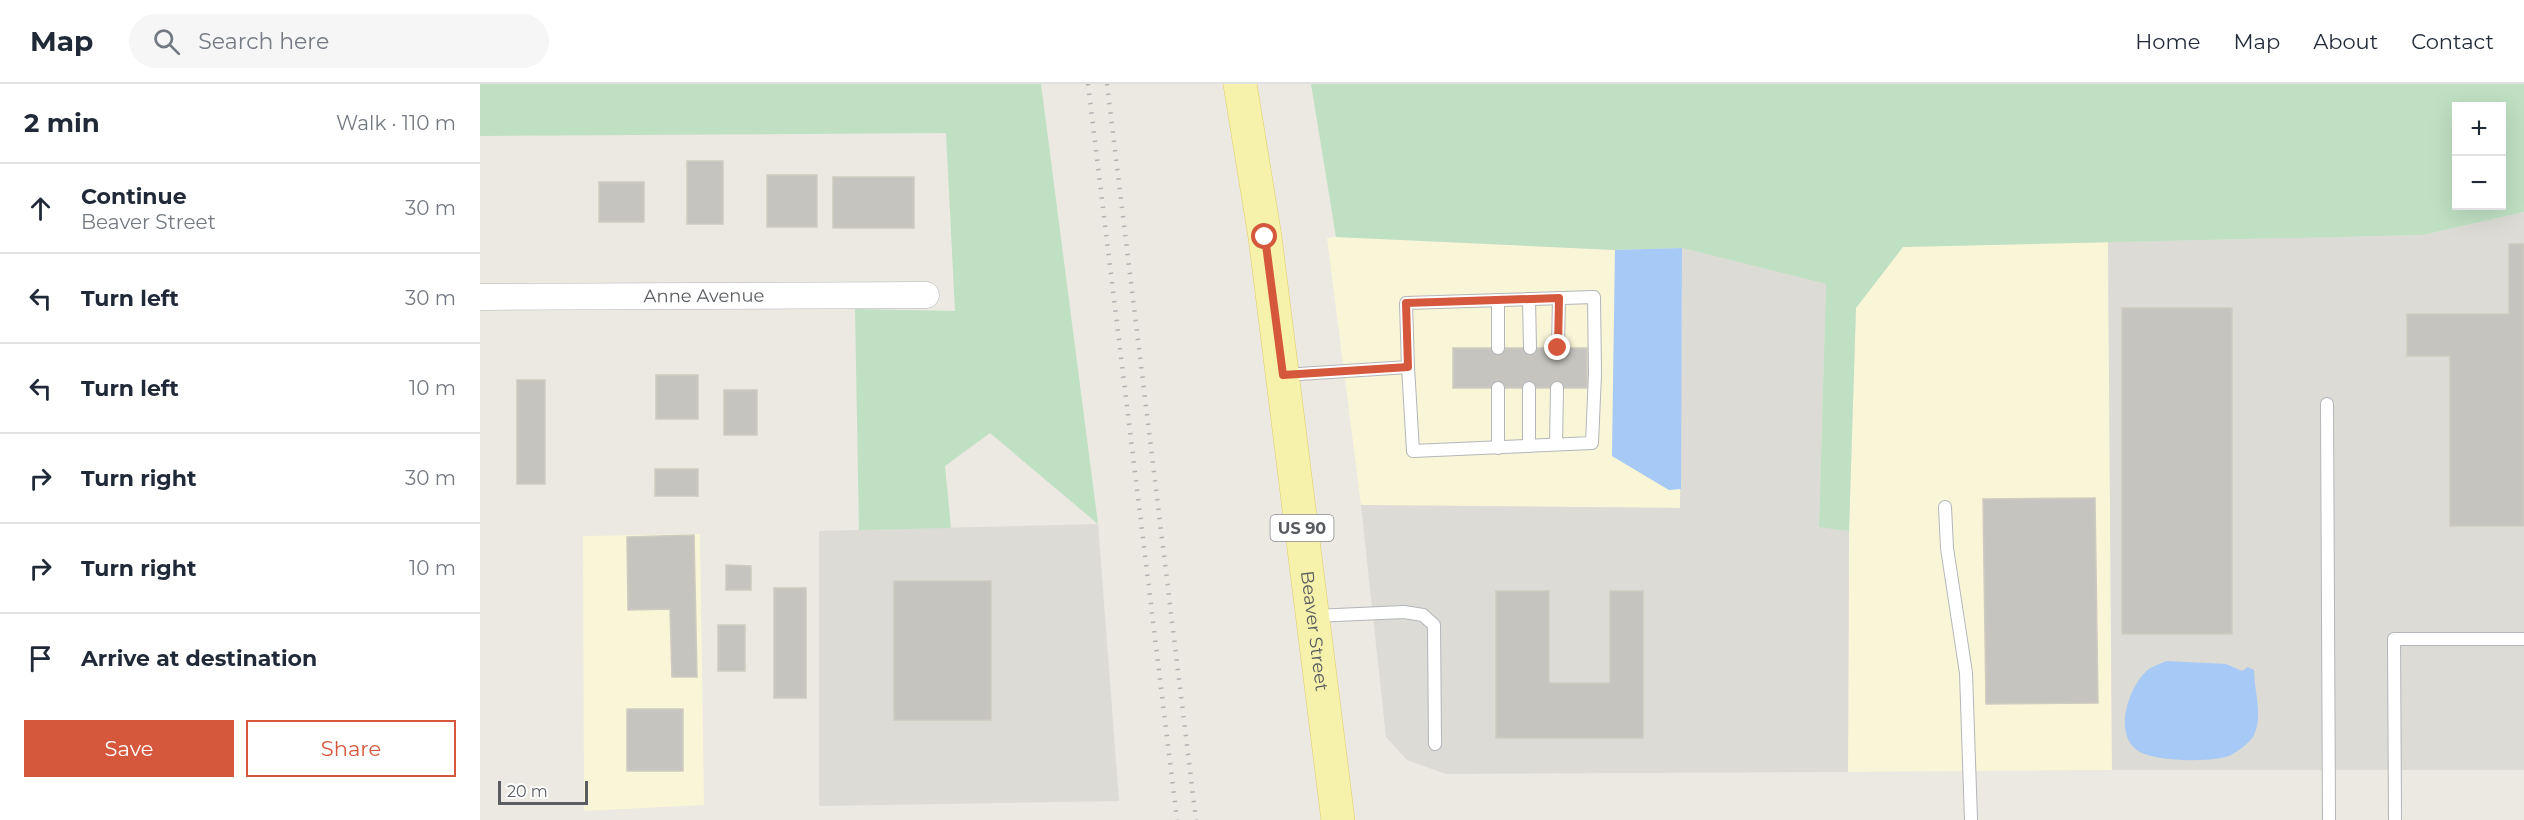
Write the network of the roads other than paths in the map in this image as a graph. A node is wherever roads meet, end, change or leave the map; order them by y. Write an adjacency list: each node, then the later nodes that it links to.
1 (1240, 84): 11 (main road, Beaver Street / US 90)
2 (926, 294): 3 (street, Anne Avenue)
3 (480, 297)
4 (1559, 298): 5 (lane); 9 (lane); 16 (lane)
5 (1529, 299): 6 (lane); 8 (lane)
6 (1498, 300): 7 (lane); 10 (lane)
7 (1497, 348)
8 (1530, 348)
9 (1558, 348)
10 (1408, 367): 11 (lane); 18 (lane)
11 (1283, 375): 20 (main road, Beaver Street / US 90)
12 (1497, 388): 18 (lane)
13 (1529, 388): 17 (lane)
14 (1557, 388): 16 (lane)
15 (2326, 404): 25 (lane)
16 (1556, 444): 17 (lane)
17 (1529, 446): 18 (lane)
18 (1498, 447)
19 (1946, 507): 24 (lane)
20 (1313, 616): 22 (lane); 23 (main road, Beaver Street / US 90)
21 (2524, 639): 26 (lane)
22 (1435, 744)
23 (1338, 820)
24 (1971, 820)
25 (2330, 820)
26 (2395, 820)

